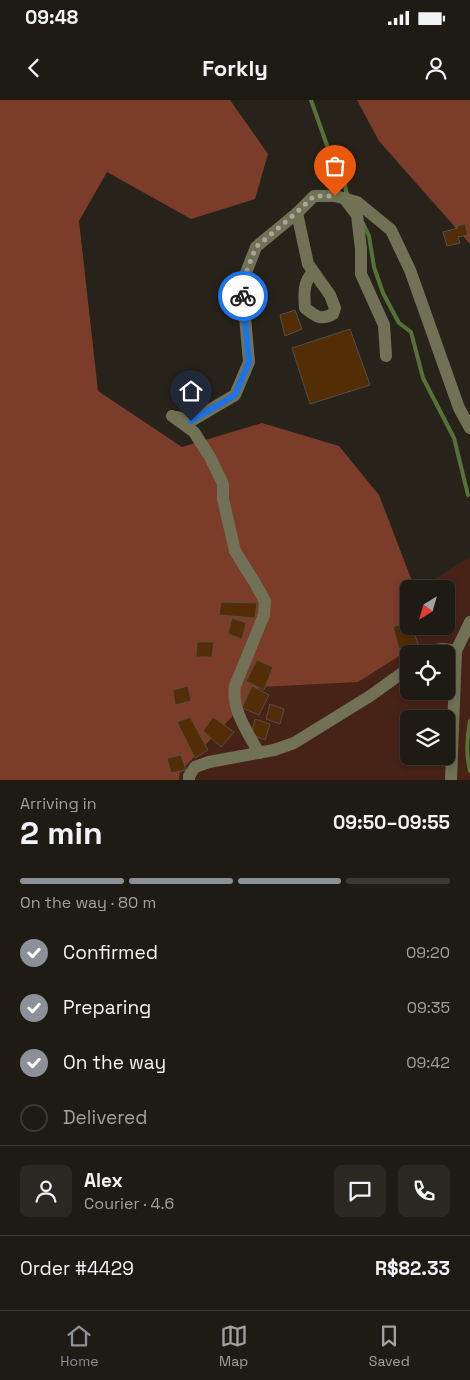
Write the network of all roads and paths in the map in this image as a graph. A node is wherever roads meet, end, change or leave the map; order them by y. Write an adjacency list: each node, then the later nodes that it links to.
1 (344, 198): 2 (street); 4 (street); 5 (street)
2 (296, 213): 3 (street); 9 (street)
3 (313, 272)
4 (386, 356)
5 (470, 428)
6 (470, 622): 7 (street)
7 (456, 651): 11 (street)
8 (400, 674): 9 (street)
9 (259, 753): 10 (street)
10 (189, 780)
11 (450, 780)

